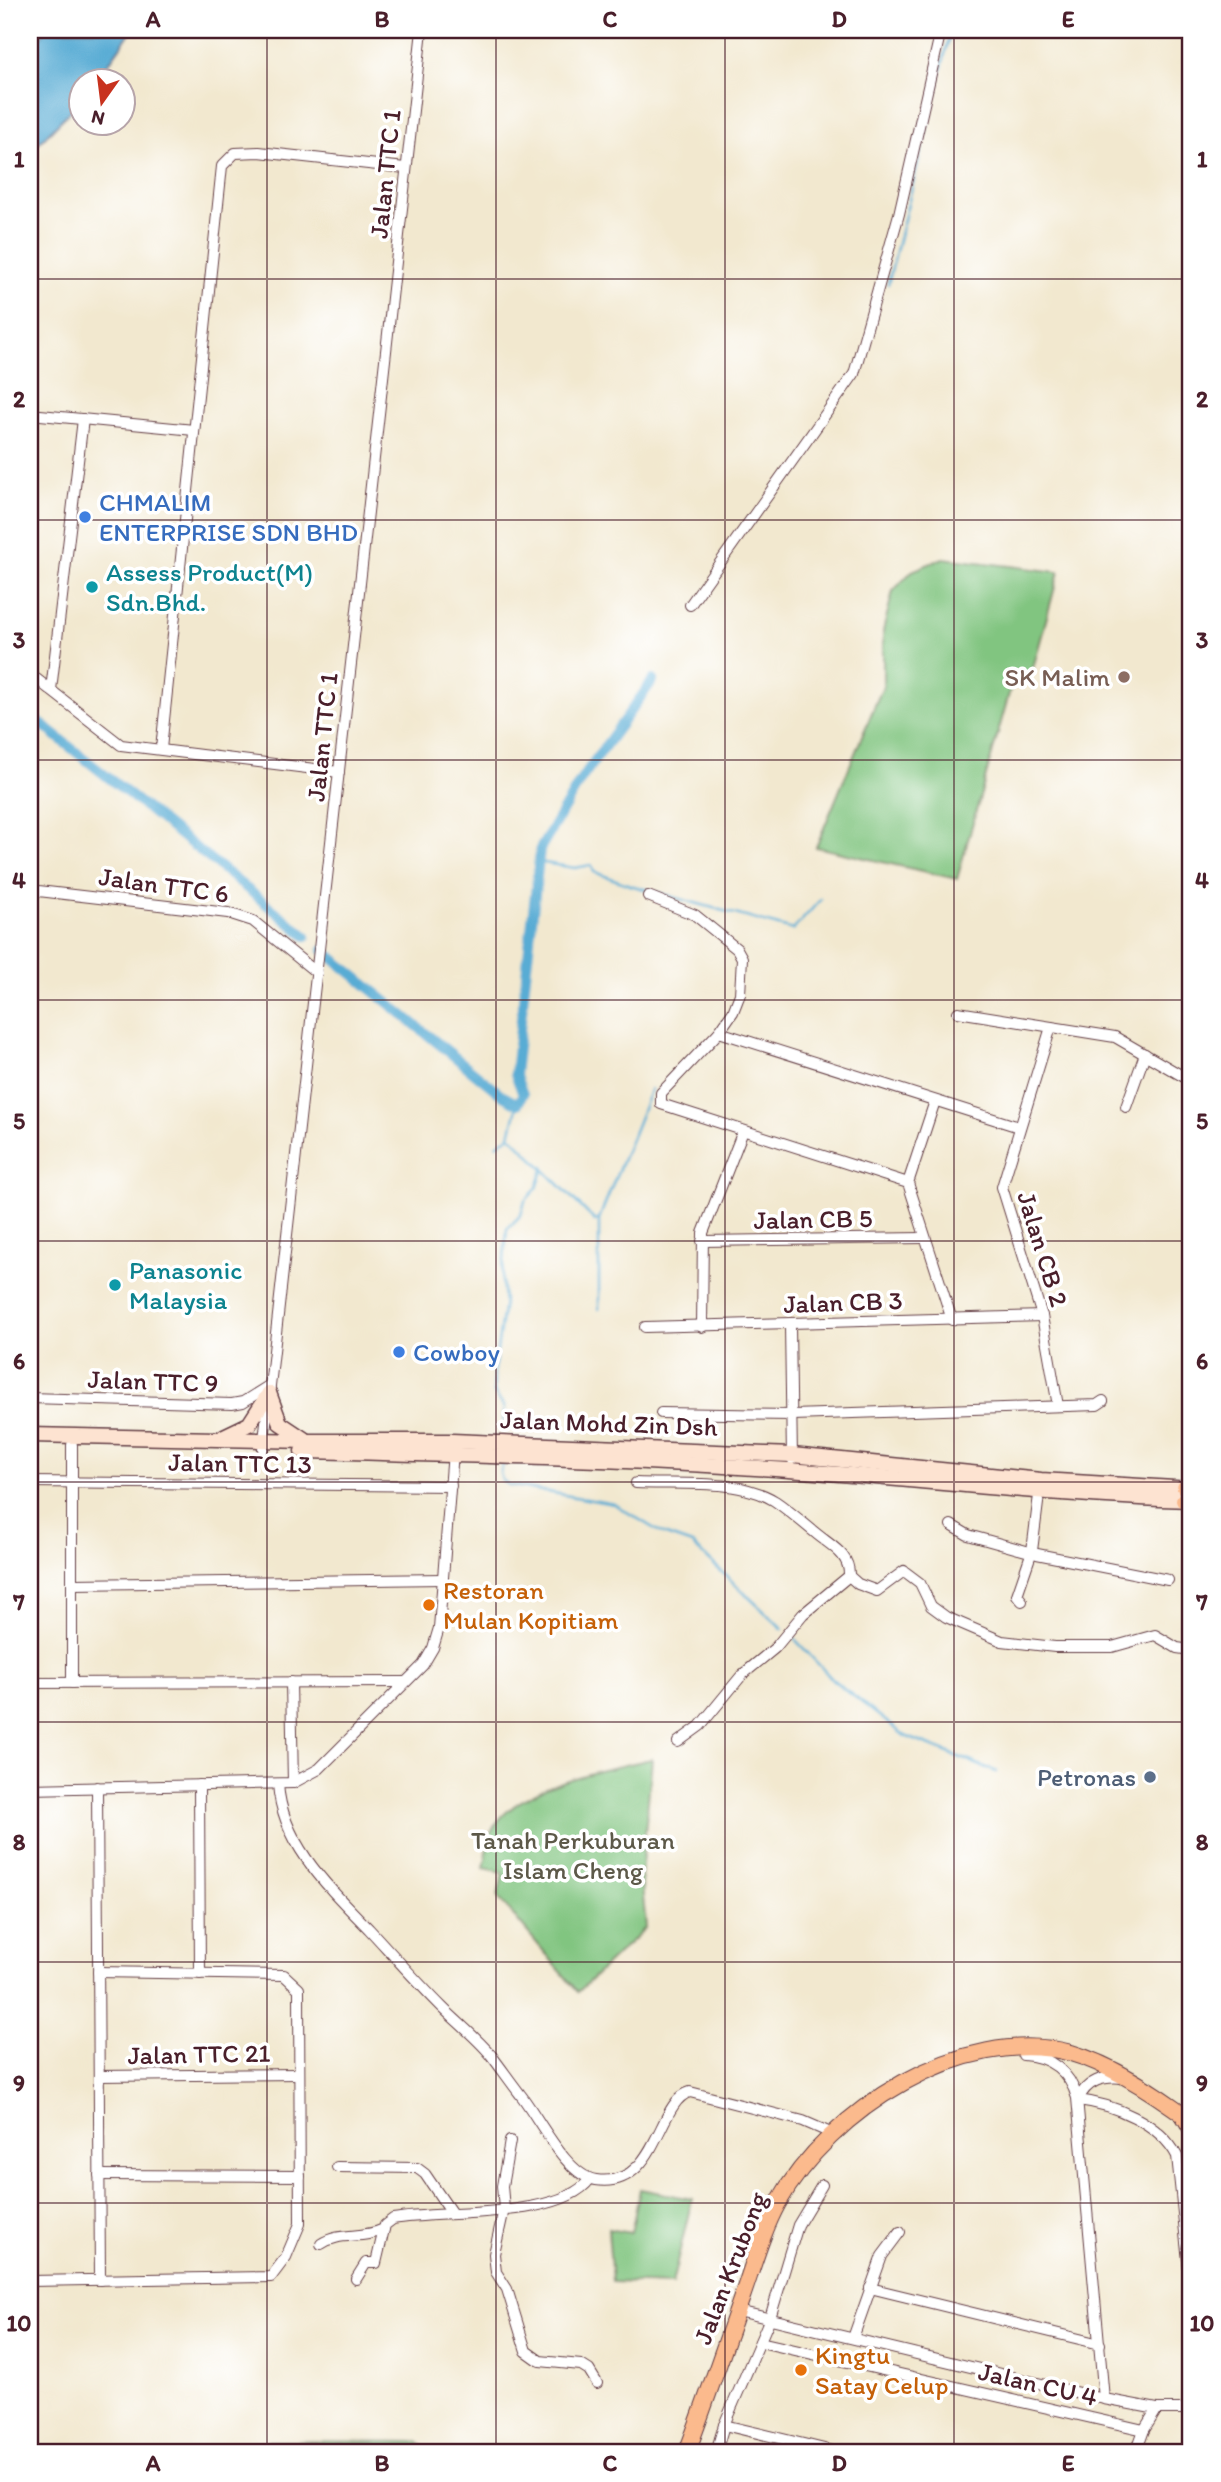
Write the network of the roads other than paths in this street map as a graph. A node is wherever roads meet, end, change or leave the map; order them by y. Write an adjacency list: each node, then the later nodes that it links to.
1 (422, 30): 3 (street, Jalan TTC 1)
2 (941, 30): 7 (street)
3 (405, 168): 6 (street); 11 (street, Jalan TTC 1)
4 (30, 414): 5 (street)
5 (83, 418): 6 (street); 9 (street)
6 (194, 430): 10 (street)
7 (690, 605)
8 (30, 674): 9 (street)
9 (51, 690): 10 (street)
10 (161, 749): 11 (street)
11 (339, 772): 14 (street, Jalan TTC 1)
12 (30, 890): 14 (street, Jalan TTC 6)
13 (648, 896): 17 (street)
14 (317, 973): 32 (street, Jalan TTC 1)
15 (958, 1012): 16 (street)
16 (1051, 1027): 18 (street); 22 (street, Jalan CB 2)
17 (719, 1032): 20 (street); 23 (street)
18 (1145, 1054): 19 (street); 21 (street)
19 (1191, 1081)
20 (935, 1101): 22 (street); 24 (street)
21 (1126, 1107)
22 (1019, 1128): 27 (street, Jalan CB 2)
23 (743, 1131): 24 (street); 26 (street)
24 (908, 1183): 25 (street)
25 (924, 1238): 26 (street, Jalan CB 5); 28 (street)
26 (702, 1241): 31 (street)
27 (1042, 1317): 28 (street, Jalan CB 3); 35 (street, Jalan CB 2)
28 (951, 1320): 29 (street, Jalan CB 3)
29 (790, 1325): 31 (street, Jalan CB 3); 37 (street)
30 (645, 1327): 31 (street, Jalan CB 3)
31 (702, 1327)
32 (270, 1389): 33 (street, Jalan TTC 9); 39 (main road); 40 (main road); 43 (street, Jalan TTC 1)
33 (30, 1398)
34 (1102, 1401): 35 (street)
35 (1058, 1406): 37 (street)
36 (661, 1413): 37 (street)
37 (793, 1415): 45 (street)
38 (30, 1435): 39 (main road, Jalan Mohd Zin Dsh)
39 (217, 1439): 43 (main road, Jalan Mohd Zin Dsh)
40 (309, 1441): 43 (main road, Jalan Mohd Zin Dsh); 44 (main road, Jalan Mohd Zin Dsh)
41 (30, 1444): 42 (main road, Jalan Mohd Zin Dsh)
42 (72, 1445): 43 (main road, Jalan Mohd Zin Dsh); 48 (street)
43 (263, 1445): 44 (main road, Jalan Mohd Zin Dsh)
44 (452, 1448): 45 (main road, Jalan Mohd Zin Dsh); 46 (main road, Jalan Mohd Zin Dsh); 50 (street)
45 (792, 1455): 46 (street); 51 (main road, Jalan Mohd Zin Dsh)
46 (790, 1470): 51 (main road, Jalan Mohd Zin Dsh)
47 (30, 1482): 48 (street, Jalan TTC 13)
48 (72, 1482): 50 (street, Jalan TTC 13); 58 (street)
49 (636, 1483): 55 (street)
50 (451, 1486): 56 (street)
51 (1040, 1487): 52 (main road, Jalan Mohd Zin Dsh); 54 (street)
52 (1189, 1495)
53 (951, 1525): 54 (street)
54 (1032, 1551): 57 (street); 59 (street)
55 (849, 1576): 60 (street); 65 (street)
56 (443, 1579): 58 (street); 62 (street)
57 (1168, 1580)
58 (72, 1584): 64 (street)
59 (1022, 1601)
60 (1191, 1650)
61 (291, 1682): 62 (street); 64 (street); 66 (street)
62 (404, 1682): 66 (street)
63 (30, 1683): 64 (street)
64 (72, 1683)
65 (678, 1742)
66 (293, 1783): 67 (street)
67 (278, 1784): 68 (street); 85 (street)
68 (199, 1785): 69 (street); 72 (street)
69 (97, 1787): 70 (street); 71 (street)
70 (30, 1789)
71 (98, 1972): 72 (street); 75 (street)
72 (200, 1973): 74 (street)
73 (982, 2052): 76 (main road, Jalan Krubong); 77 (street); 80 (main road, Jalan Krubong)
74 (299, 2074): 75 (street, Jalan TTC 21); 84 (street)
75 (99, 2076): 83 (street)
76 (1125, 2078): 77 (street); 78 (main road, Jalan Krubong)
77 (1078, 2100): 96 (street); 101 (street)
78 (1188, 2116): 79 (main road)
79 (1191, 2128)
80 (833, 2134): 85 (street); 97 (main road, Jalan Krubong)
81 (510, 2141): 87 (street)
82 (337, 2167): 88 (street)
83 (99, 2175): 84 (street); 93 (street)
84 (300, 2176): 93 (street)
85 (590, 2179): 87 (street)
86 (822, 2185): 98 (street)
87 (504, 2209): 88 (street); 102 (street)
88 (451, 2212): 89 (street)
89 (384, 2230): 91 (street); 92 (street)
90 (900, 2232): 95 (street)
91 (321, 2244)
92 (356, 2279)
93 (100, 2280): 94 (street)
94 (30, 2281)
95 (870, 2288): 99 (street); 101 (street)
96 (1191, 2290)
97 (738, 2311): 98 (street); 109 (main road, Jalan Krubong)
98 (770, 2318): 99 (street); 100 (street)
99 (853, 2338): 103 (street)
100 (760, 2342): 106 (street); 107 (street, Jalan CU 4)
101 (1100, 2344): 103 (street)
102 (597, 2383)
103 (1104, 2399): 104 (street)
104 (1157, 2409): 105 (street); 107 (street)
105 (1191, 2409)
106 (724, 2425): 108 (street); 110 (street)
107 (1144, 2430): 112 (street)
108 (825, 2451): 111 (street)
109 (687, 2452)
110 (716, 2452)
111 (837, 2452)
112 (1136, 2452)

